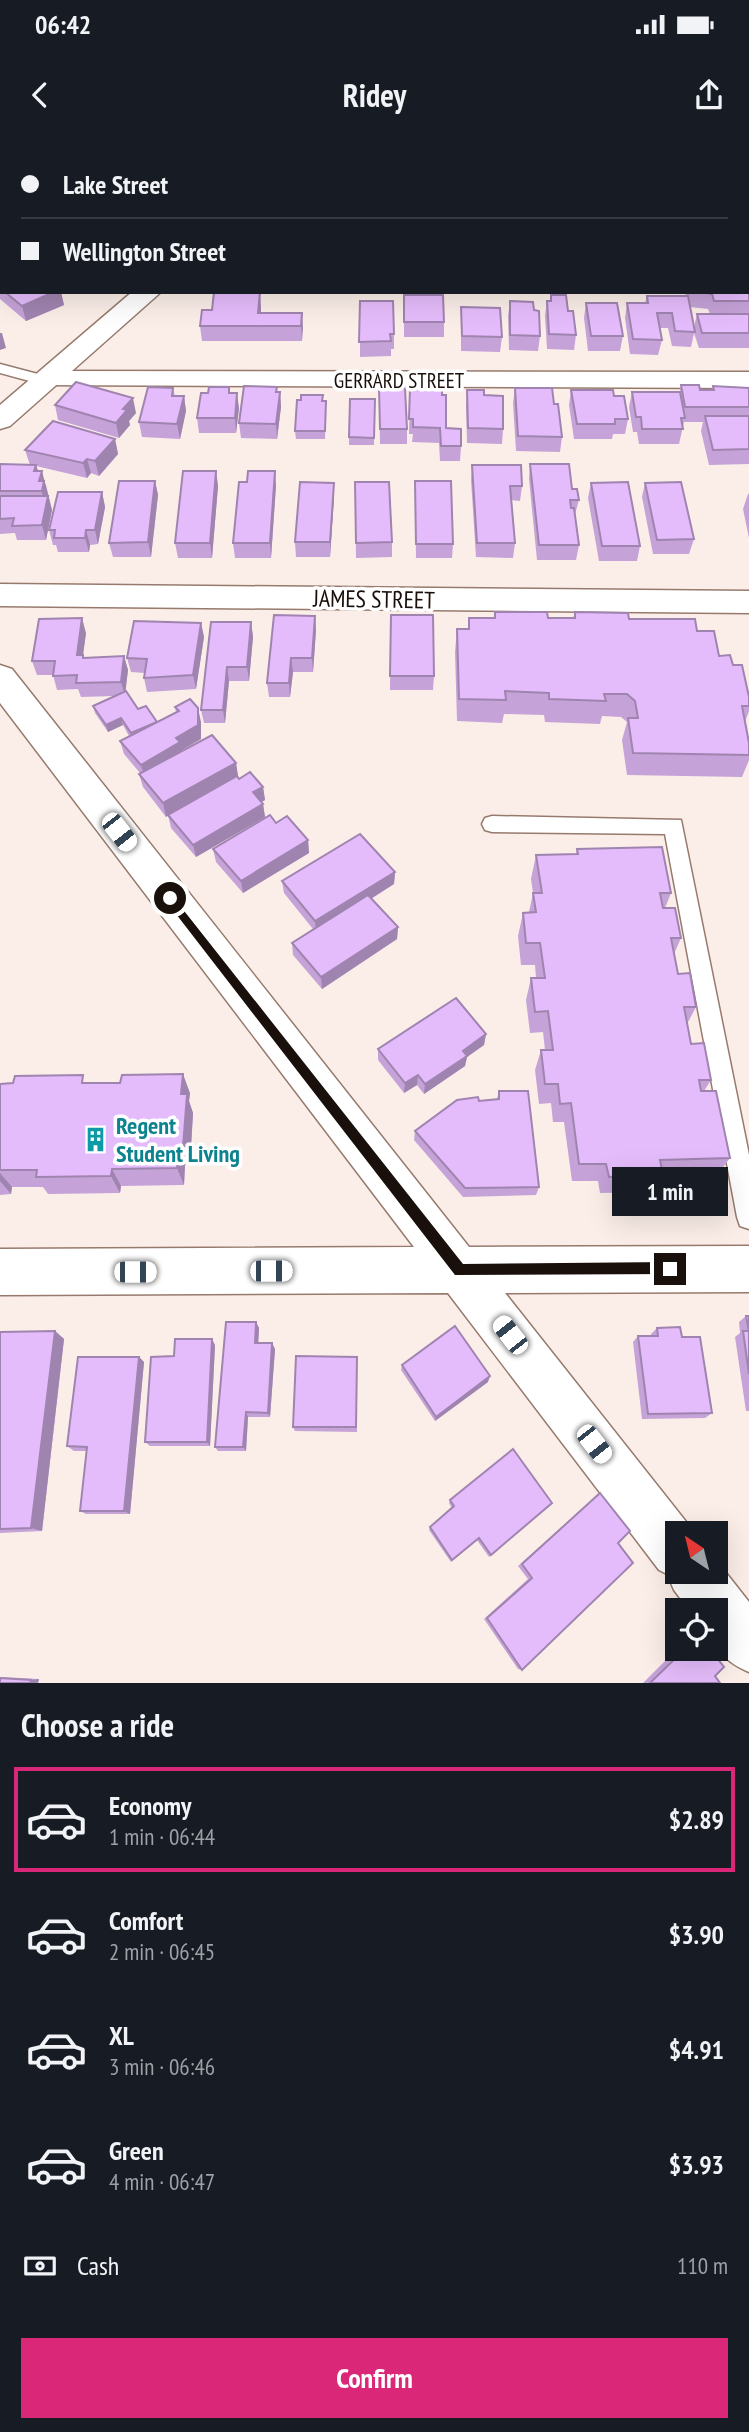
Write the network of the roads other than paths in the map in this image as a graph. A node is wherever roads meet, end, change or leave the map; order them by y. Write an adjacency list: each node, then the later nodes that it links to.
1 (146, 294): 3 (street)
2 (0, 368): 3 (lane)
3 (49, 380): 4 (street, GERRARD STREET); 5 (street)
4 (749, 380)
5 (0, 420)
6 (0, 595): 7 (street, JAMES STREET)
7 (749, 602)
8 (0, 678): 12 (street)
9 (492, 824): 10 (lane)
10 (749, 1217)
11 (749, 1269): 12 (street)
12 (460, 1270): 13 (street); 14 (street)
13 (0, 1272)
14 (665, 1536)
15 (701, 1584): 16 (street)
16 (749, 1645)

